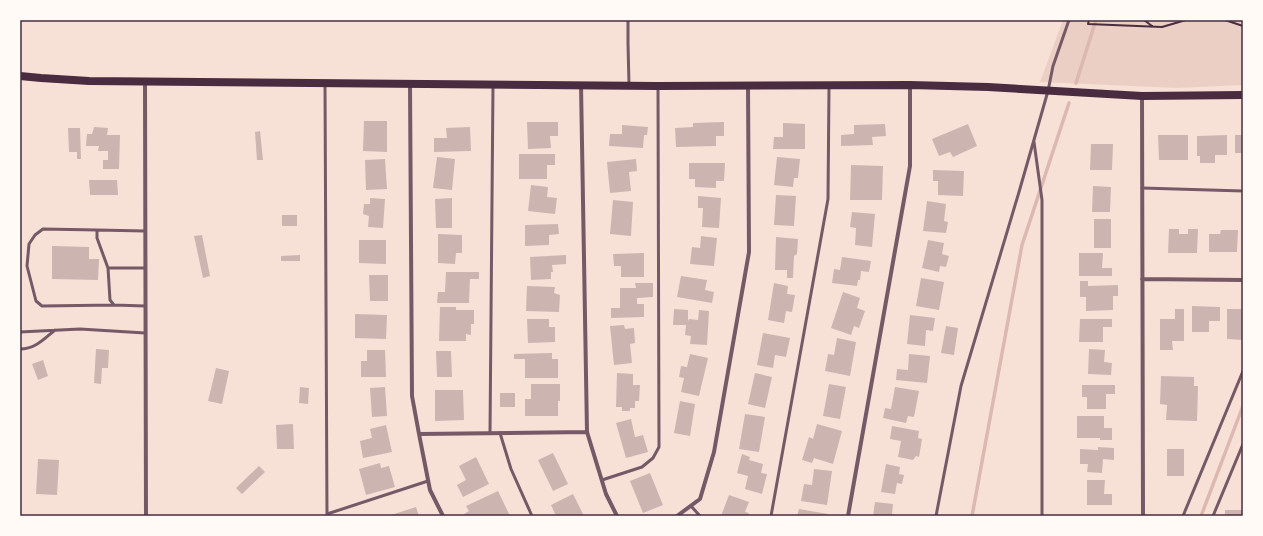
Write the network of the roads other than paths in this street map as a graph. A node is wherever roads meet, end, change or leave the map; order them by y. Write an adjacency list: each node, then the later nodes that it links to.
1 (628, 20): 9 (lane)
2 (1069, 20): 14 (lane)
3 (20, 76): 4 (main road)
4 (144, 81): 5 (main road); 21 (street)
5 (325, 83): 6 (main road); 41 (lane)
6 (410, 84): 7 (main road); 36 (street)
7 (493, 84): 8 (main road); 34 (lane)
8 (581, 85): 9 (main road); 33 (street)
9 (629, 85): 13 (main road)
10 (748, 85): 11 (main road); 13 (main road); 40 (street)
11 (829, 85): 12 (main road); 48 (lane)
12 (910, 85): 14 (main road); 49 (street)
13 (658, 86): 38 (lane)
14 (1048, 91): 16 (main road); 17 (lane)
15 (1243, 95): 16 (main road)
16 (1142, 96): 18 (street)
17 (1034, 140): 50 (lane); 51 (lane)
18 (1142, 188): 19 (lane); 24 (street)
19 (1243, 191)
20 (97, 230): 21 (lane); 22 (lane); 26 (lane)
21 (145, 231): 23 (street)
22 (108, 268): 23 (lane); 26 (lane)
23 (145, 268): 27 (street)
24 (1142, 279): 25 (street); 52 (street)
25 (1243, 280)
26 (114, 305): 27 (lane)
27 (145, 306): 30 (street)
28 (55, 330): 29 (lane); 30 (lane); 31 (lane)
29 (20, 332)
30 (145, 333): 42 (street)
31 (20, 349)
32 (1243, 371): 53 (lane)
33 (587, 432): 35 (street); 38 (street)
34 (490, 433): 35 (street); 36 (street)
35 (500, 433): 44 (lane)
36 (419, 434): 39 (street)
37 (1243, 444): 54 (lane)
38 (602, 480): 45 (street)
39 (428, 481): 41 (lane); 43 (street)
40 (690, 506): 46 (street); 47 (lane)
41 (327, 515)
42 (144, 516)
43 (443, 516)
44 (532, 516)
45 (617, 516)
46 (677, 516)
47 (700, 516)
48 (771, 516)
49 (848, 516)
50 (936, 516)
51 (1042, 516)
52 (1143, 516)
53 (1183, 516)
54 (1213, 516)

